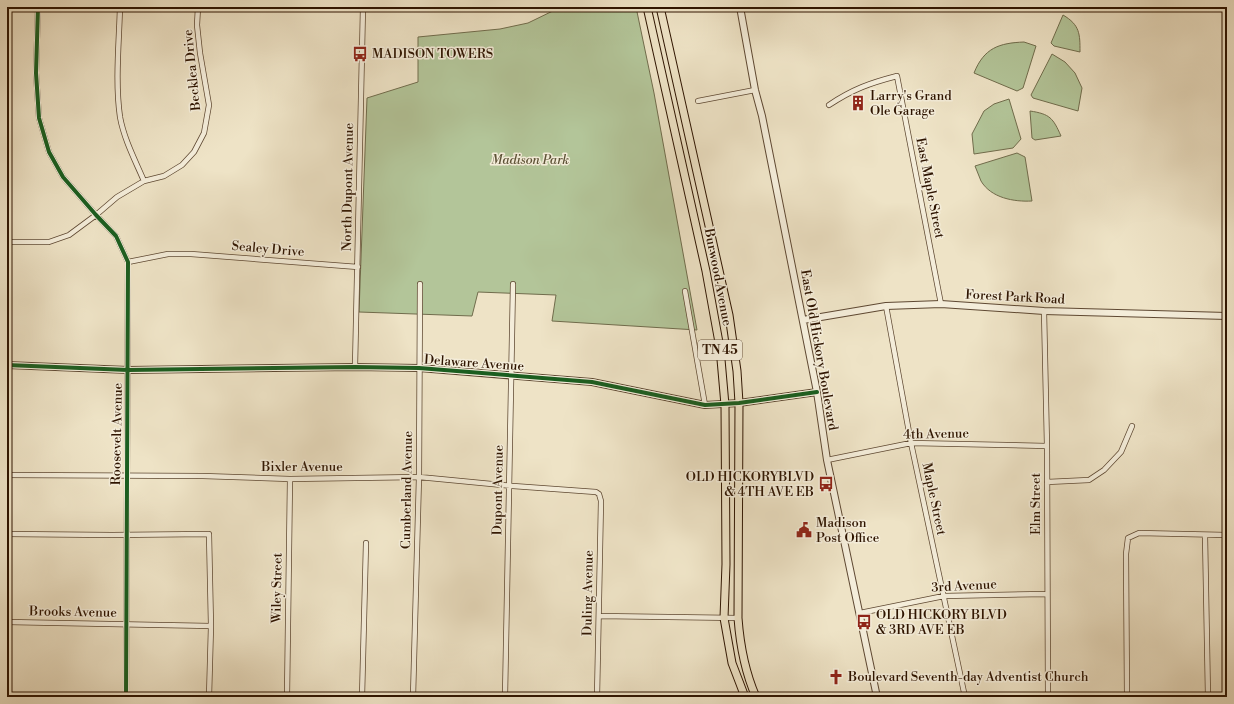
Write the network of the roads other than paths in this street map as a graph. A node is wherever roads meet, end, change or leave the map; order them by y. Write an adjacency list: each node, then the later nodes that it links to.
1 (38, 7): 12 (street, Roosevelt Avenue)
2 (120, 7): 11 (street)
3 (198, 7): 11 (street, Becklea Drive)
4 (363, 7): 15 (street, North Dupont Avenue)
5 (647, 7): 32 (main road, Burwood Avenue / TN 45)
6 (660, 7): 30 (main road, Burwood Avenue / TN 45)
7 (740, 7): 8 (street, East Old Hickory Boulevard)
8 (755, 90): 9 (street); 23 (street, East Old Hickory Boulevard)
9 (698, 101)
10 (829, 105): 19 (street, East Maple Street)
11 (144, 181): 12 (street, Becklea Drive)
12 (96, 215): 13 (street, Becklea Drive); 14 (street, Roosevelt Avenue)
13 (7, 242)
14 (128, 262): 15 (street, Sealey Drive); 27 (street, Roosevelt Avenue)
15 (358, 267): 25 (street, North Dupont Avenue)
16 (420, 284): 26 (street, Cumberland Avenue)
17 (513, 284): 28 (street, Dupont Avenue)
18 (685, 291): 31 (street)
19 (942, 304): 20 (street, Forest Park Road); 21 (street, Forest Park Road)
20 (886, 306): 23 (street, Forest Park Road); 34 (street, Maple Street)
21 (1044, 311): 22 (street, Forest Park Road); 35 (street, Elm Street)
22 (1227, 316)
23 (802, 320): 29 (street, East Old Hickory Boulevard)
24 (7, 365): 27 (street, Delaware Avenue)
25 (355, 367): 26 (street, Delaware Avenue); 27 (street, Delaware Avenue)
26 (419, 368): 28 (street, Delaware Avenue); 39 (street, Cumberland Avenue)
27 (128, 370): 38 (street, Roosevelt Avenue)
28 (512, 375): 31 (street, Delaware Avenue); 42 (street, Dupont Avenue)
29 (817, 392): 30 (street, Delaware Avenue); 36 (street, East Old Hickory Boulevard)
30 (739, 403): 32 (street, Delaware Avenue); 54 (main road, Burwood Avenue / TN 45)
31 (705, 405): 32 (street, Delaware Avenue)
32 (725, 405): 53 (main road, Burwood Avenue / TN 45)
33 (1132, 426): 41 (street)
34 (911, 442): 35 (street, 4th Avenue); 36 (street, 4th Avenue); 50 (street, Maple Street)
35 (1047, 446): 41 (street, Elm Street)
36 (827, 460): 51 (street, East Old Hickory Boulevard)
37 (7, 475): 38 (street, Bixler Avenue)
38 (126, 476): 40 (street, Bixler Avenue); 45 (street, Roosevelt Avenue)
39 (419, 477): 40 (street, Bixler Avenue); 42 (street, Bixler Avenue); 62 (street, Cumberland Avenue)
40 (290, 479): 60 (street, Wiley Street)
41 (1047, 482): 49 (street, Elm Street)
42 (508, 486): 43 (street, Bixler Avenue); 63 (street, Dupont Avenue)
43 (596, 492): 52 (street, Duling Avenue)
44 (7, 534): 45 (street)
45 (127, 535): 56 (street, Roosevelt Avenue); 57 (street)
46 (1205, 535): 47 (street); 70 (street); 71 (street)
47 (1227, 535)
48 (366, 543): 61 (street)
49 (1046, 594): 50 (street, 3rd Avenue); 69 (street, Elm Street)
50 (944, 596): 51 (street, 3rd Avenue); 68 (street, Maple Street)
51 (860, 613): 67 (street, East Old Hickory Boulevard)
52 (599, 616): 53 (street); 64 (street, Duling Avenue)
53 (724, 618): 54 (street); 65 (main road, Burwood Avenue / TN 45)
54 (738, 618): 66 (main road, Burwood Avenue / TN 45)
55 (7, 622): 56 (street, Brooks Avenue)
56 (127, 624): 57 (street, Brooks Avenue); 58 (street, Roosevelt Avenue)
57 (211, 626): 59 (street)
58 (126, 697)
59 (209, 697)
60 (287, 697)
61 (362, 697)
62 (413, 697)
63 (504, 697)
64 (597, 697)
65 (744, 697)
66 (756, 697)
67 (877, 697)
68 (964, 697)
69 (1048, 697)
70 (1127, 697)
71 (1208, 697)

